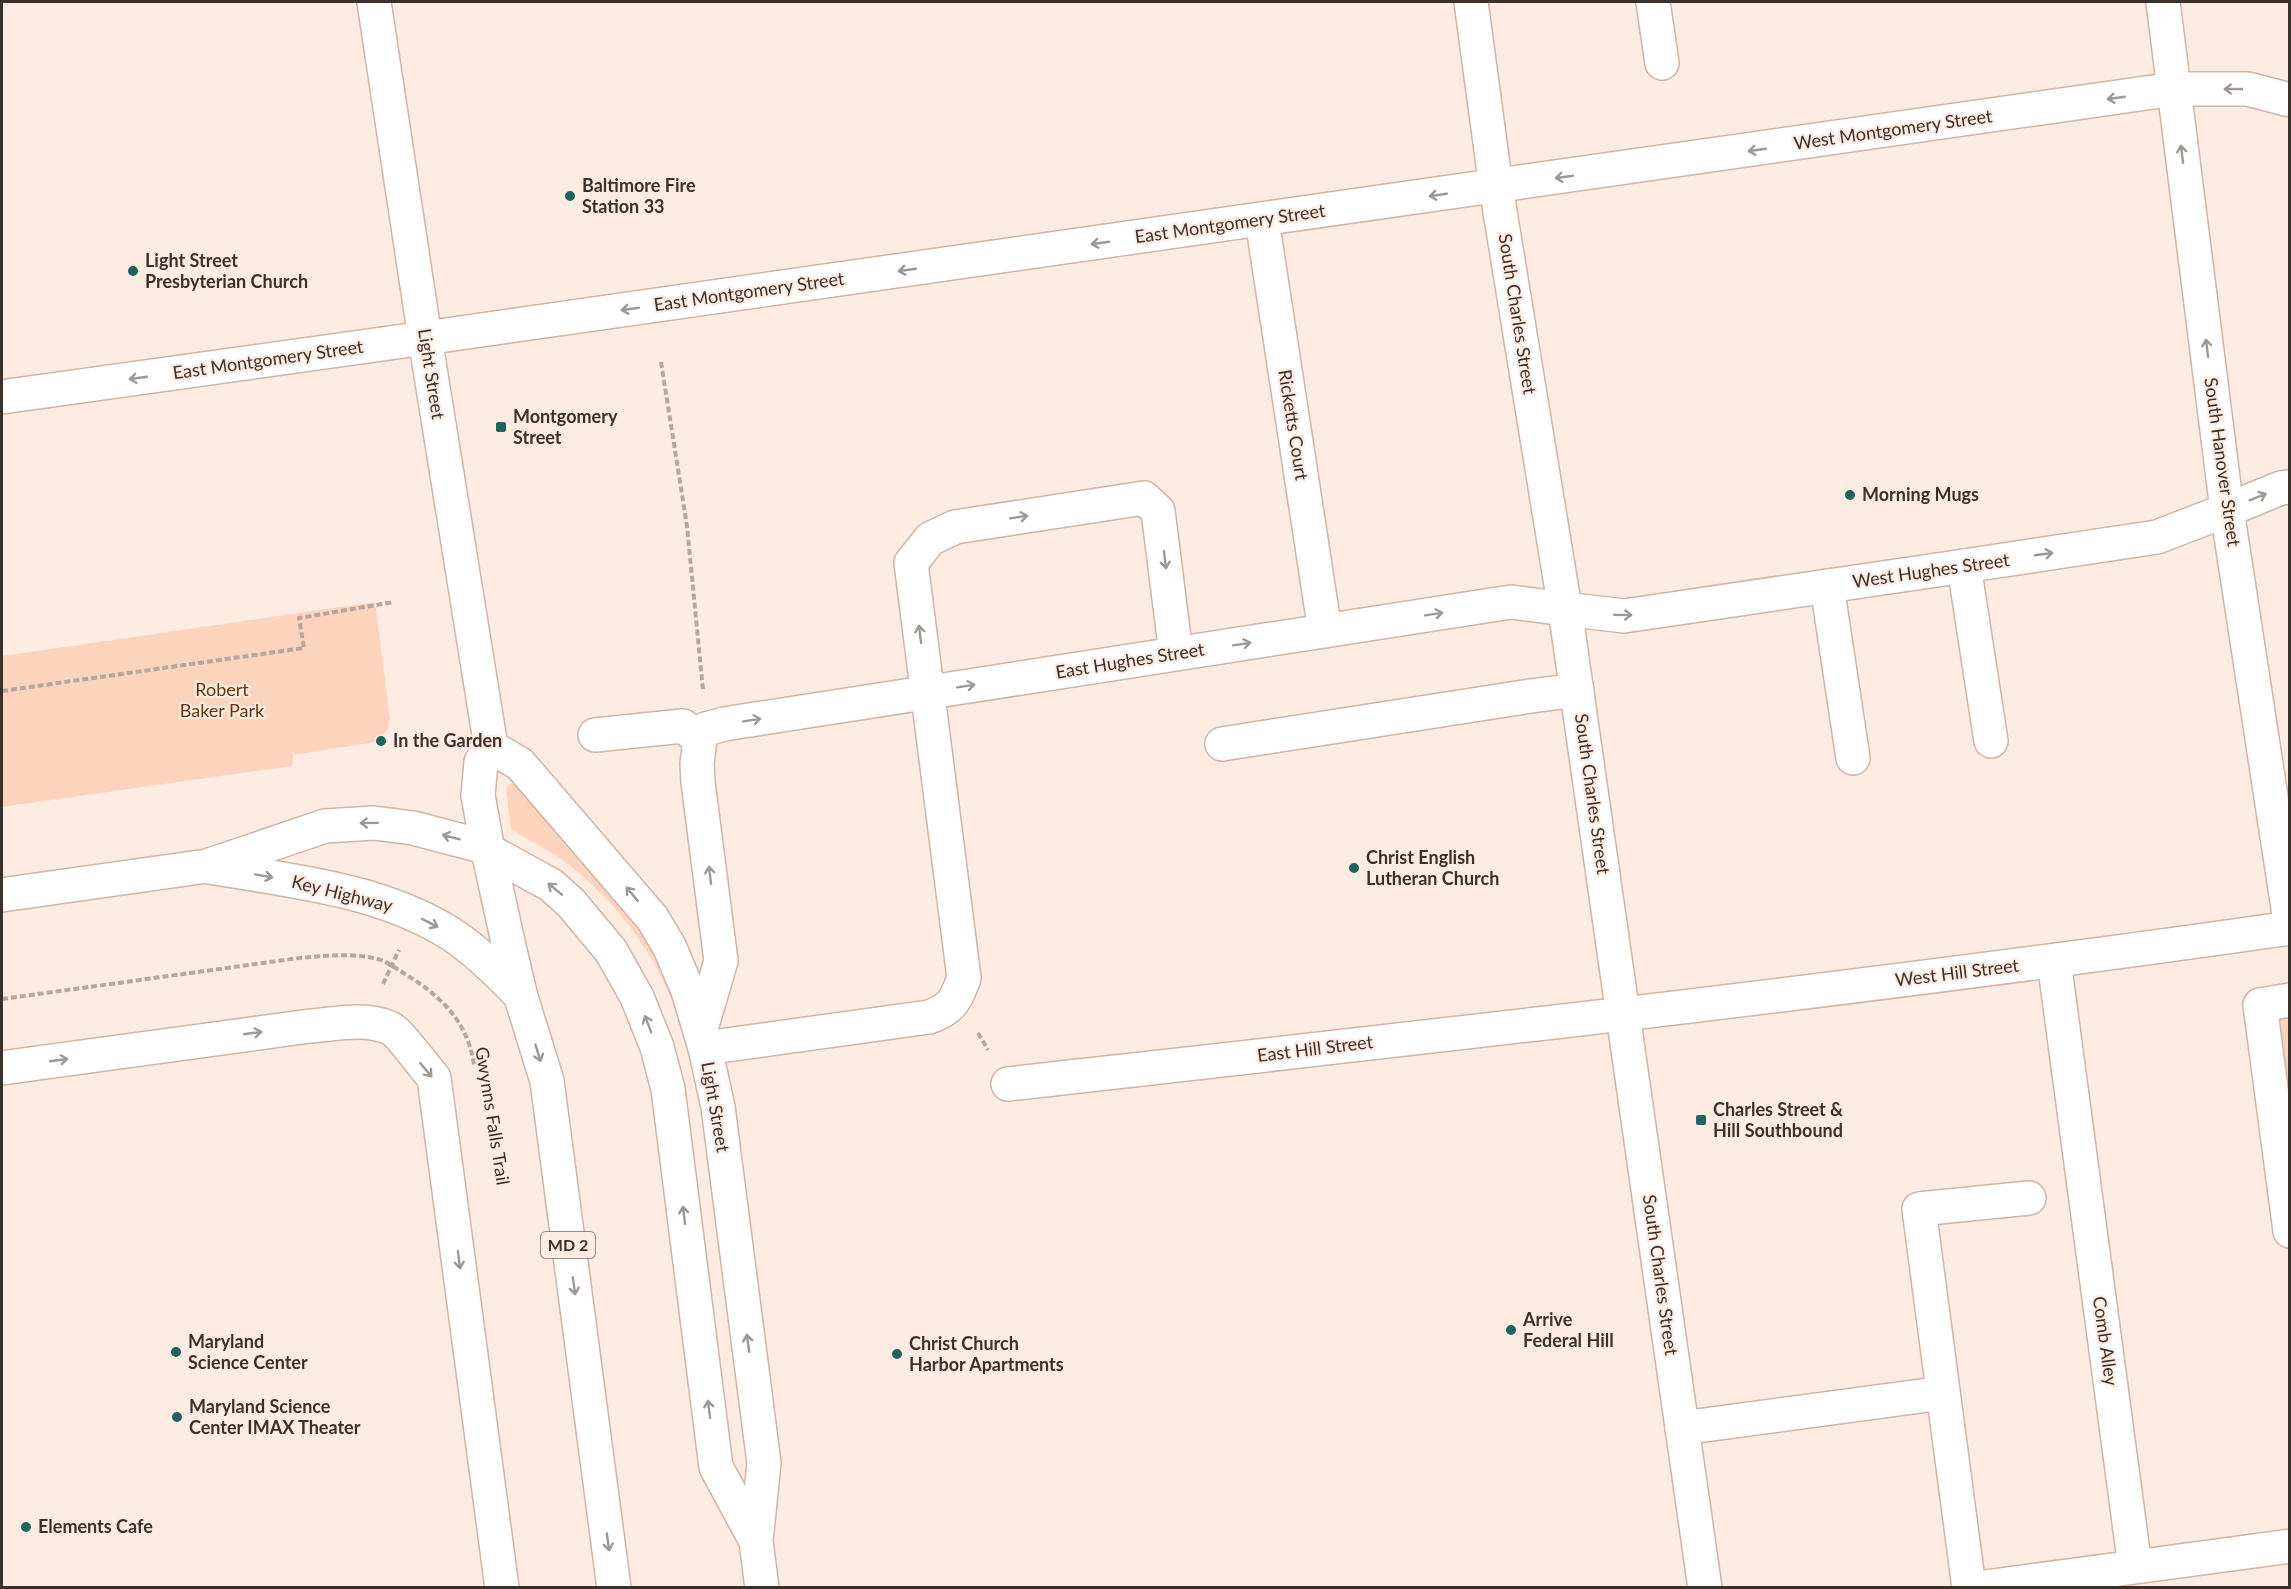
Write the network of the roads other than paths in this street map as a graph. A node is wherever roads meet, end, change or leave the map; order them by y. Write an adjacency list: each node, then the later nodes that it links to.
1 (374, 2): 10 (main road, Light Street)
2 (1472, 2): 8 (main road, South Charles Street)
3 (1653, 2): 5 (main road)
4 (2163, 2): 6 (main road, South Hanover Street)
5 (1662, 63)
6 (2174, 89): 7 (main road, West Montgomery Street, one-way to 6); 8 (main road, West Montgomery Street, one-way to 8); 13 (main road, South Hanover Street, one-way to 6)
7 (2289, 100)
8 (1496, 187): 9 (main road, East Montgomery Street, one-way to 9); 16 (main road, South Charles Street)
9 (1262, 220): 10 (main road, East Montgomery Street, one-way to 10); 17 (main road, Ricketts Court)
10 (425, 338): 11 (main road, East Montgomery Street, one-way to 11); 25 (main road, Light Street)
11 (2, 397)
12 (2289, 487): 13 (main road, West Hughes Street, one-way to 12)
13 (2228, 510): 14 (main road, West Hughes Street, one-way to 13); 30 (main road, South Hanover Street)
14 (1964, 566): 15 (main road, West Hughes Street); 23 (main road)
15 (1827, 586): 16 (main road, West Hughes Street, one-way to 15); 26 (main road)
16 (1565, 609): 17 (main road, East Hughes Street, one-way to 16); 19 (main road, South Charles Street)
17 (1325, 631): 18 (main road, East Hughes Street, one-way to 17)
18 (1176, 654): 20 (main road, East Hughes Street, one-way to 18); 20 (main road, one-way to 18)
19 (1577, 690): 24 (main road); 35 (main road, South Charles Street)
20 (928, 692): 22 (main road, East Hughes Street, one-way to 20); 36 (main road)
21 (595, 735): 22 (main road)
22 (700, 739): 36 (main road, one-way to 22)
23 (1991, 741)
24 (1222, 744)
25 (491, 747): 27 (main road, MD 2); 36 (main road, Light Street, one-way to 25)
26 (1853, 758)
27 (488, 851): 28 (main road, Key Highway, one-way to 28); 33 (main road, MD 2); 43 (main road, Light Street, one-way to 27)
28 (207, 866): 29 (main road, Key Highway); 33 (main road, Key Highway, one-way to 33)
29 (2, 895)
30 (2289, 921)
31 (2289, 928): 32 (main road, West Hill Street)
32 (2054, 961): 35 (main road, West Hill Street); 45 (main road, Comb Alley)
33 (521, 997): 47 (main road, MD 2, one-way to 47)
34 (2289, 1000): 40 (main road)
35 (1623, 1014): 38 (main road, East Hill Street); 42 (main road, South Charles Street)
36 (703, 1040): 43 (main road, Light Street, one-way to 36)
37 (2, 1068): 46 (main road, one-way to 46)
38 (1008, 1084)
39 (2030, 1198): 41 (main road)
40 (2289, 1231)
41 (1944, 1393): 42 (main road); 50 (main road)
42 (1682, 1428): 49 (main road, South Charles Street)
43 (756, 1541): 48 (main road, Light Street)
44 (2289, 1546): 45 (main road)
45 (2135, 1567): 51 (main road)
46 (502, 1587)
47 (614, 1587)
48 (762, 1587)
49 (1705, 1587)
50 (1969, 1587)
51 (1978, 1587)

